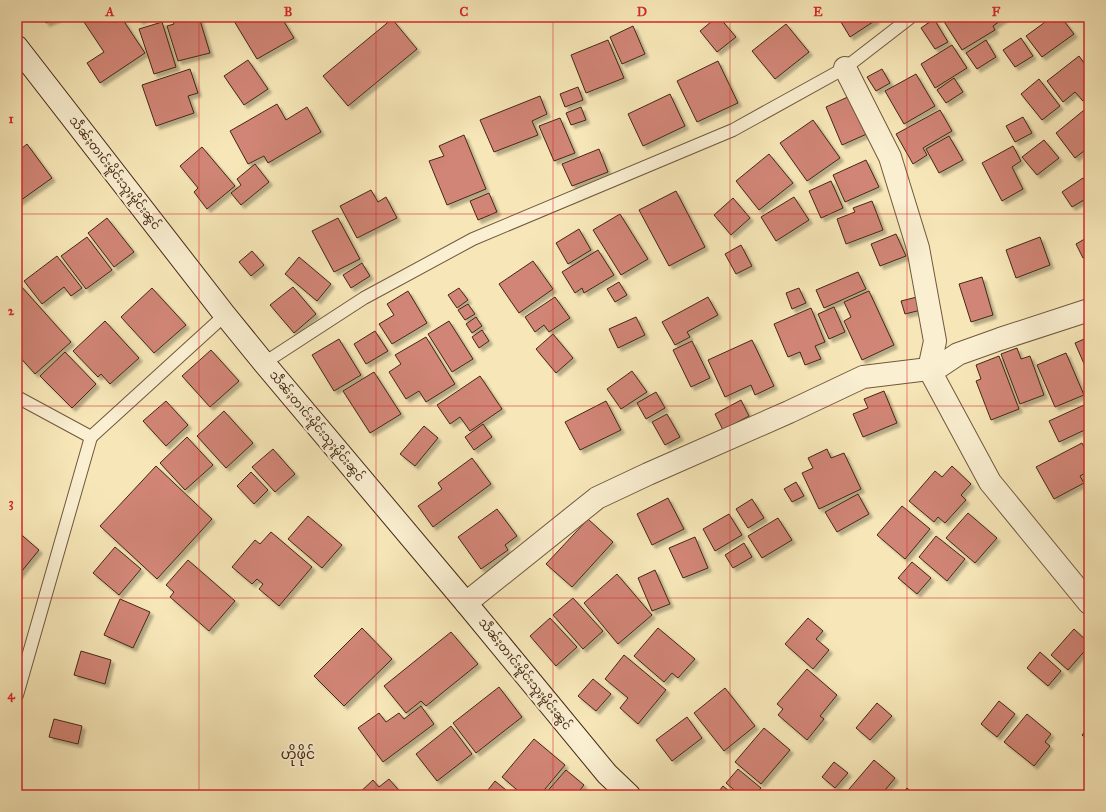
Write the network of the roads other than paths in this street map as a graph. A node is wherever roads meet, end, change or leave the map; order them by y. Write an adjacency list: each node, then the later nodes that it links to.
1 (911, 17): 3 (lane)
2 (17, 47): 5 (street, သဵၼ်ႈတၢင်းမိူင်းသူႈမိူင်းၼွင်)
3 (845, 68): 6 (lane); 7 (street)
4 (1089, 310): 7 (street)
5 (225, 315): 6 (street, သဵၼ်ႈတၢင်းမိူင်းသူႈမိူင်းၼွင်); 9 (lane)
6 (264, 363): 10 (street, သဵၼ်ႈတၢင်းမိူင်းသူႈမိူင်းၼွင်)
7 (929, 369): 10 (street); 11 (street)
8 (17, 397): 9 (lane)
9 (91, 437): 12 (lane)
10 (466, 602): 13 (street, သဵၼ်ႈတၢင်းမိူင်းသူႈမိူင်းၼွင်)
11 (1089, 603)
12 (17, 695)
13 (629, 795)

